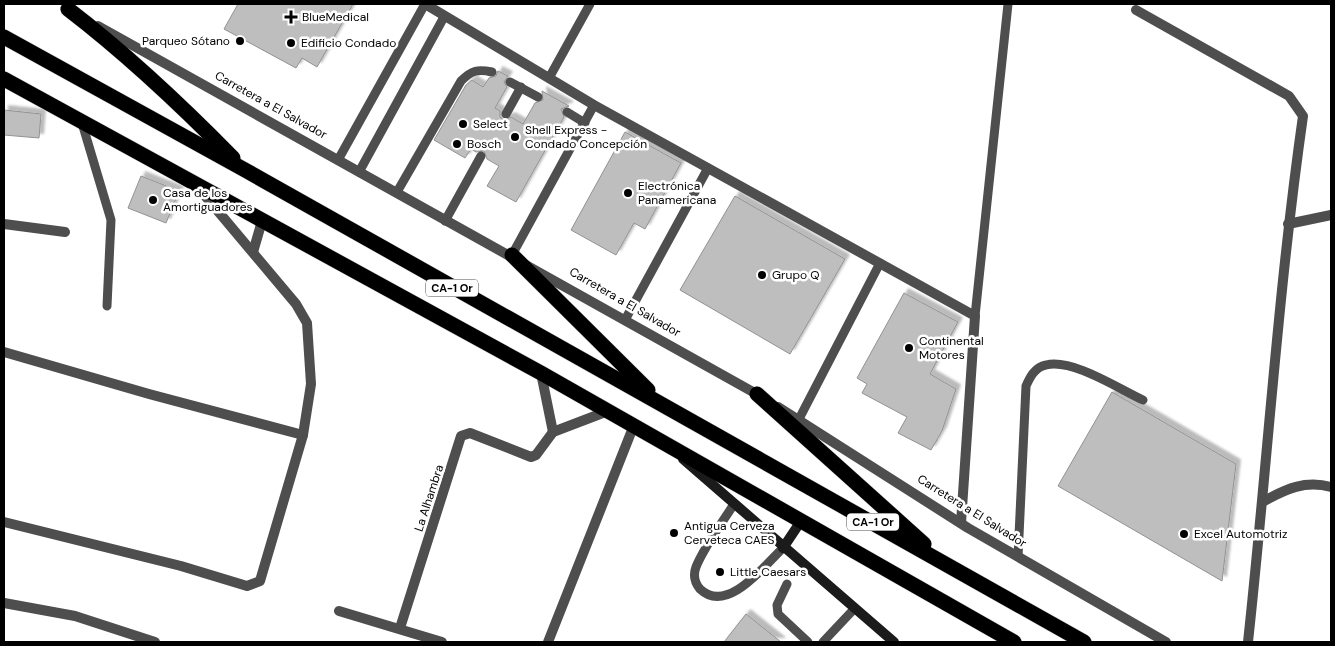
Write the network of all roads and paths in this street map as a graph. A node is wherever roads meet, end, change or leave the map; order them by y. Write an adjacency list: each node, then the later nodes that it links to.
1 (425, 4): 6 (street); 20 (lane)
2 (590, 4): 9 (lane)
3 (1008, 4): 36 (lane)
4 (64, 6): 20 (street, Carretera a El Salvador); 22 (highway)
5 (1136, 10): 30 (street)
6 (444, 17): 9 (street); 23 (lane)
7 (4, 37): 22 (highway, CA-1 Or)
8 (492, 72): 25 (lane)
9 (548, 78): 14 (street)
10 (4, 79): 17 (highway, CA-1 Or)
11 (510, 82): 12 (lane)
12 (521, 87): 13 (lane); 16 (lane)
13 (538, 97)
14 (594, 105): 18 (lane); 21 (street)
15 (566, 112): 18 (lane)
16 (506, 114)
17 (82, 123): 24 (highway, CA-1 Or); 35 (lane)
18 (585, 123): 33 (lane)
19 (481, 156): 28 (lane)
20 (338, 160): 23 (street, Carretera a El Salvador)
21 (708, 168): 34 (street); 37 (lane)
22 (245, 170): 42 (highway, CA-1 Or)
23 (359, 172): 25 (street, Carretera a El Salvador)
24 (194, 183): 27 (highway, CA-1 Or); 32 (street)
25 (397, 192): 28 (street, Carretera a El Salvador)
26 (1331, 215): 30 (street)
27 (262, 221): 32 (street); 39 (highway, CA-1 Or)
28 (445, 221): 33 (street, Carretera a El Salvador)
29 (4, 224): 31 (street)
30 (1288, 224): 50 (street)
31 (65, 232)
32 (253, 252): 47 (street)
33 (512, 255): 37 (street, Carretera a El Salvador); 42 (highway)
34 (880, 263): 36 (street); 44 (lane)
35 (107, 306)
36 (975, 316): 54 (street)
37 (625, 320): 40 (street, Carretera a El Salvador)
38 (4, 352): 47 (street)
39 (541, 373): 43 (highway, CA-1 Or); 46 (street)
40 (757, 394): 44 (street, Carretera a El Salvador); 57 (highway)
41 (1142, 400): 56 (lane)
42 (662, 403): 57 (highway, CA-1 Or)
43 (608, 410): 45 (highway, CA-1 Or); 46 (street)
44 (798, 418): 54 (street, Carretera a El Salvador)
45 (634, 425): 48 (highway, CA-1 Or); 65 (street)
46 (553, 432): 62 (street, La Alhambra)
47 (302, 435): 53 (street)
48 (662, 441): 51 (street); 52 (highway, CA-1 Or)
49 (1331, 487): 50 (street)
50 (1264, 502): 72 (street)
51 (734, 504): 55 (street); 55 (lane)
52 (801, 520): 55 (street); 69 (highway, CA-1 Or)
53 (4, 522)
54 (961, 523): 56 (street, Carretera a El Salvador)
55 (783, 548): 60 (street)
56 (1018, 557): 71 (street, Carretera a El Salvador)
57 (941, 560): 70 (highway, CA-1 Or)
58 (787, 584): 66 (lane)
59 (5, 605): 63 (street)
60 (855, 608): 67 (lane); 68 (street)
61 (340, 611): 62 (street)
62 (400, 628): 64 (street)
63 (155, 642)
64 (442, 642)
65 (548, 642)
66 (808, 642)
67 (823, 642)
68 (894, 642)
69 (1014, 642)
70 (1084, 642)
71 (1166, 642)
72 (1248, 642)

